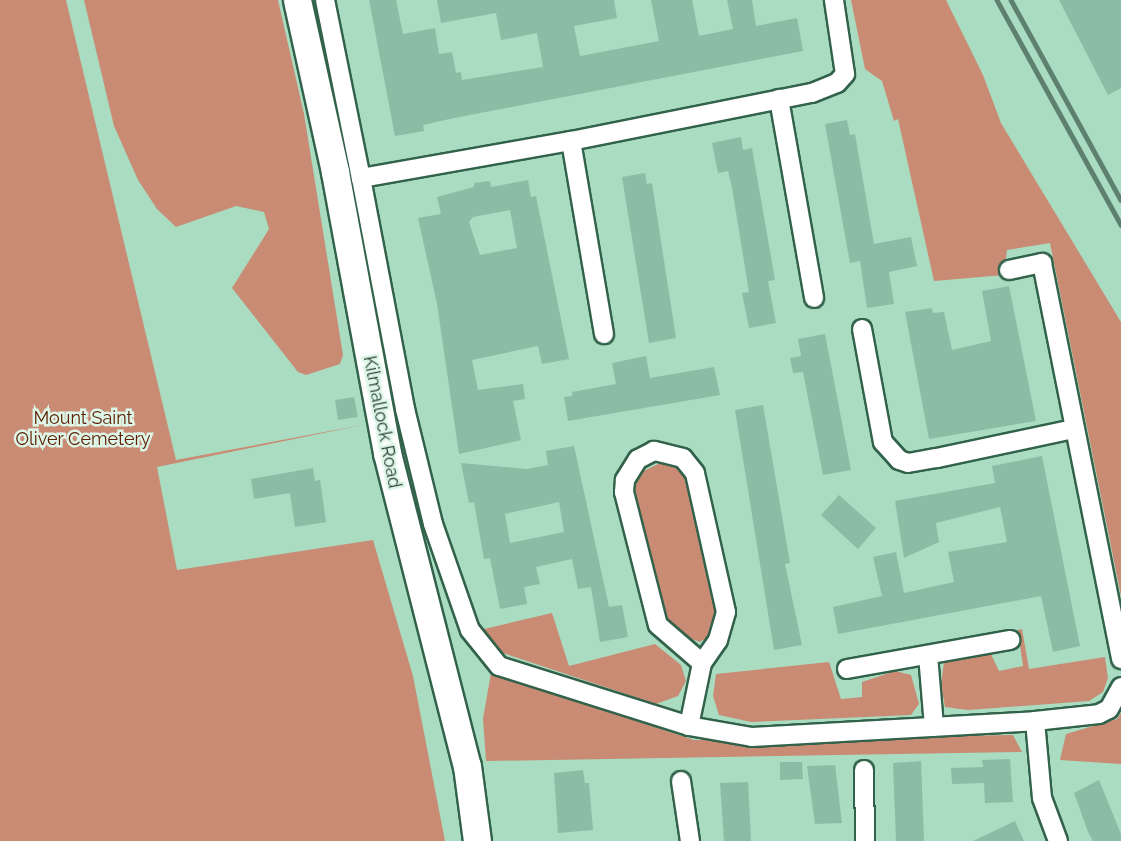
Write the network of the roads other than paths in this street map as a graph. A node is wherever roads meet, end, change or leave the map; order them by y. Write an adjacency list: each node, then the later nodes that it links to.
1 (297, 0): 9 (main road, Kilmallock Road)
2 (325, 0): 6 (street)
3 (834, 0): 4 (street)
4 (779, 99): 5 (street); 8 (street)
5 (571, 141): 6 (street); 11 (street)
6 (361, 178): 9 (street)
7 (1009, 270): 12 (street)
8 (814, 298)
9 (375, 322): 20 (street); 24 (main road, Kilmallock Road)
10 (862, 329): 12 (street)
11 (603, 334)
12 (1073, 429): 15 (street)
13 (1010, 640): 14 (street)
14 (928, 655): 17 (street); 21 (street)
15 (1121, 659)
16 (702, 663): 16 (street); 20 (street)
17 (847, 669)
18 (1121, 687): 19 (street)
19 (1035, 722): 21 (street); 27 (street)
20 (689, 726): 21 (street)
21 (934, 727)
22 (864, 770): 26 (street)
23 (681, 781): 25 (street)
24 (477, 841)
25 (690, 841)
26 (865, 841)
27 (1058, 841)

